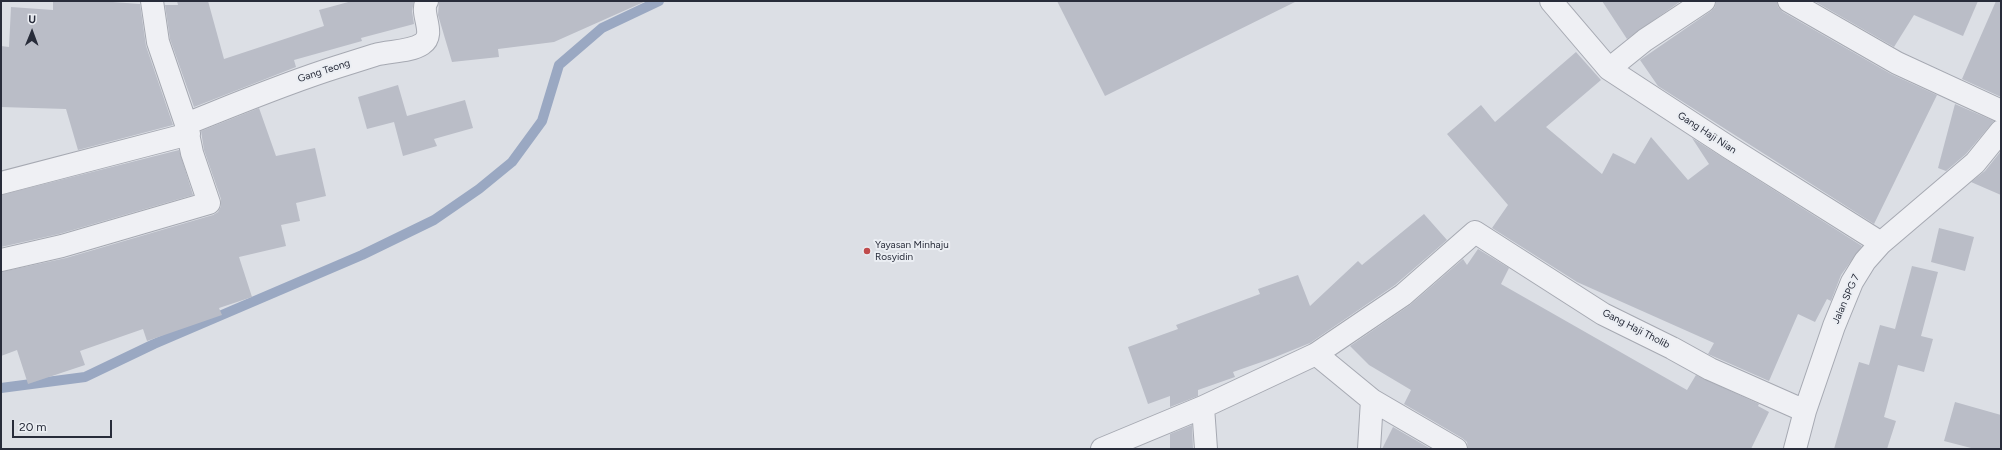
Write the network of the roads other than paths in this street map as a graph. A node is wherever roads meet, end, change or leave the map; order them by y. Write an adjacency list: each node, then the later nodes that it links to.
1 (152, 1): 8 (street)
2 (428, 1): 8 (street, Gang Teong)
3 (1551, 1): 6 (street, Gang Haji Nian)
4 (1704, 1): 6 (street)
5 (1789, 1): 7 (street)
6 (1609, 69): 11 (street, Gang Haji Nian)
7 (2001, 111)
8 (188, 129): 10 (street, Gang Teong); 12 (street)
9 (2001, 131): 11 (street, Jalan SPG 7)
10 (1, 183)
11 (1881, 243): 16 (street, Jalan SPG 7)
12 (1, 260)
13 (1316, 354): 14 (street); 15 (street); 16 (street, Gang Haji Tholib)
14 (1372, 400): 19 (street); 20 (street)
15 (1203, 407): 17 (street); 18 (street)
16 (1805, 411): 21 (street, Jalan SPG 7)
17 (1102, 449)
18 (1206, 449)
19 (1369, 449)
20 (1456, 449)
21 (1795, 449)

